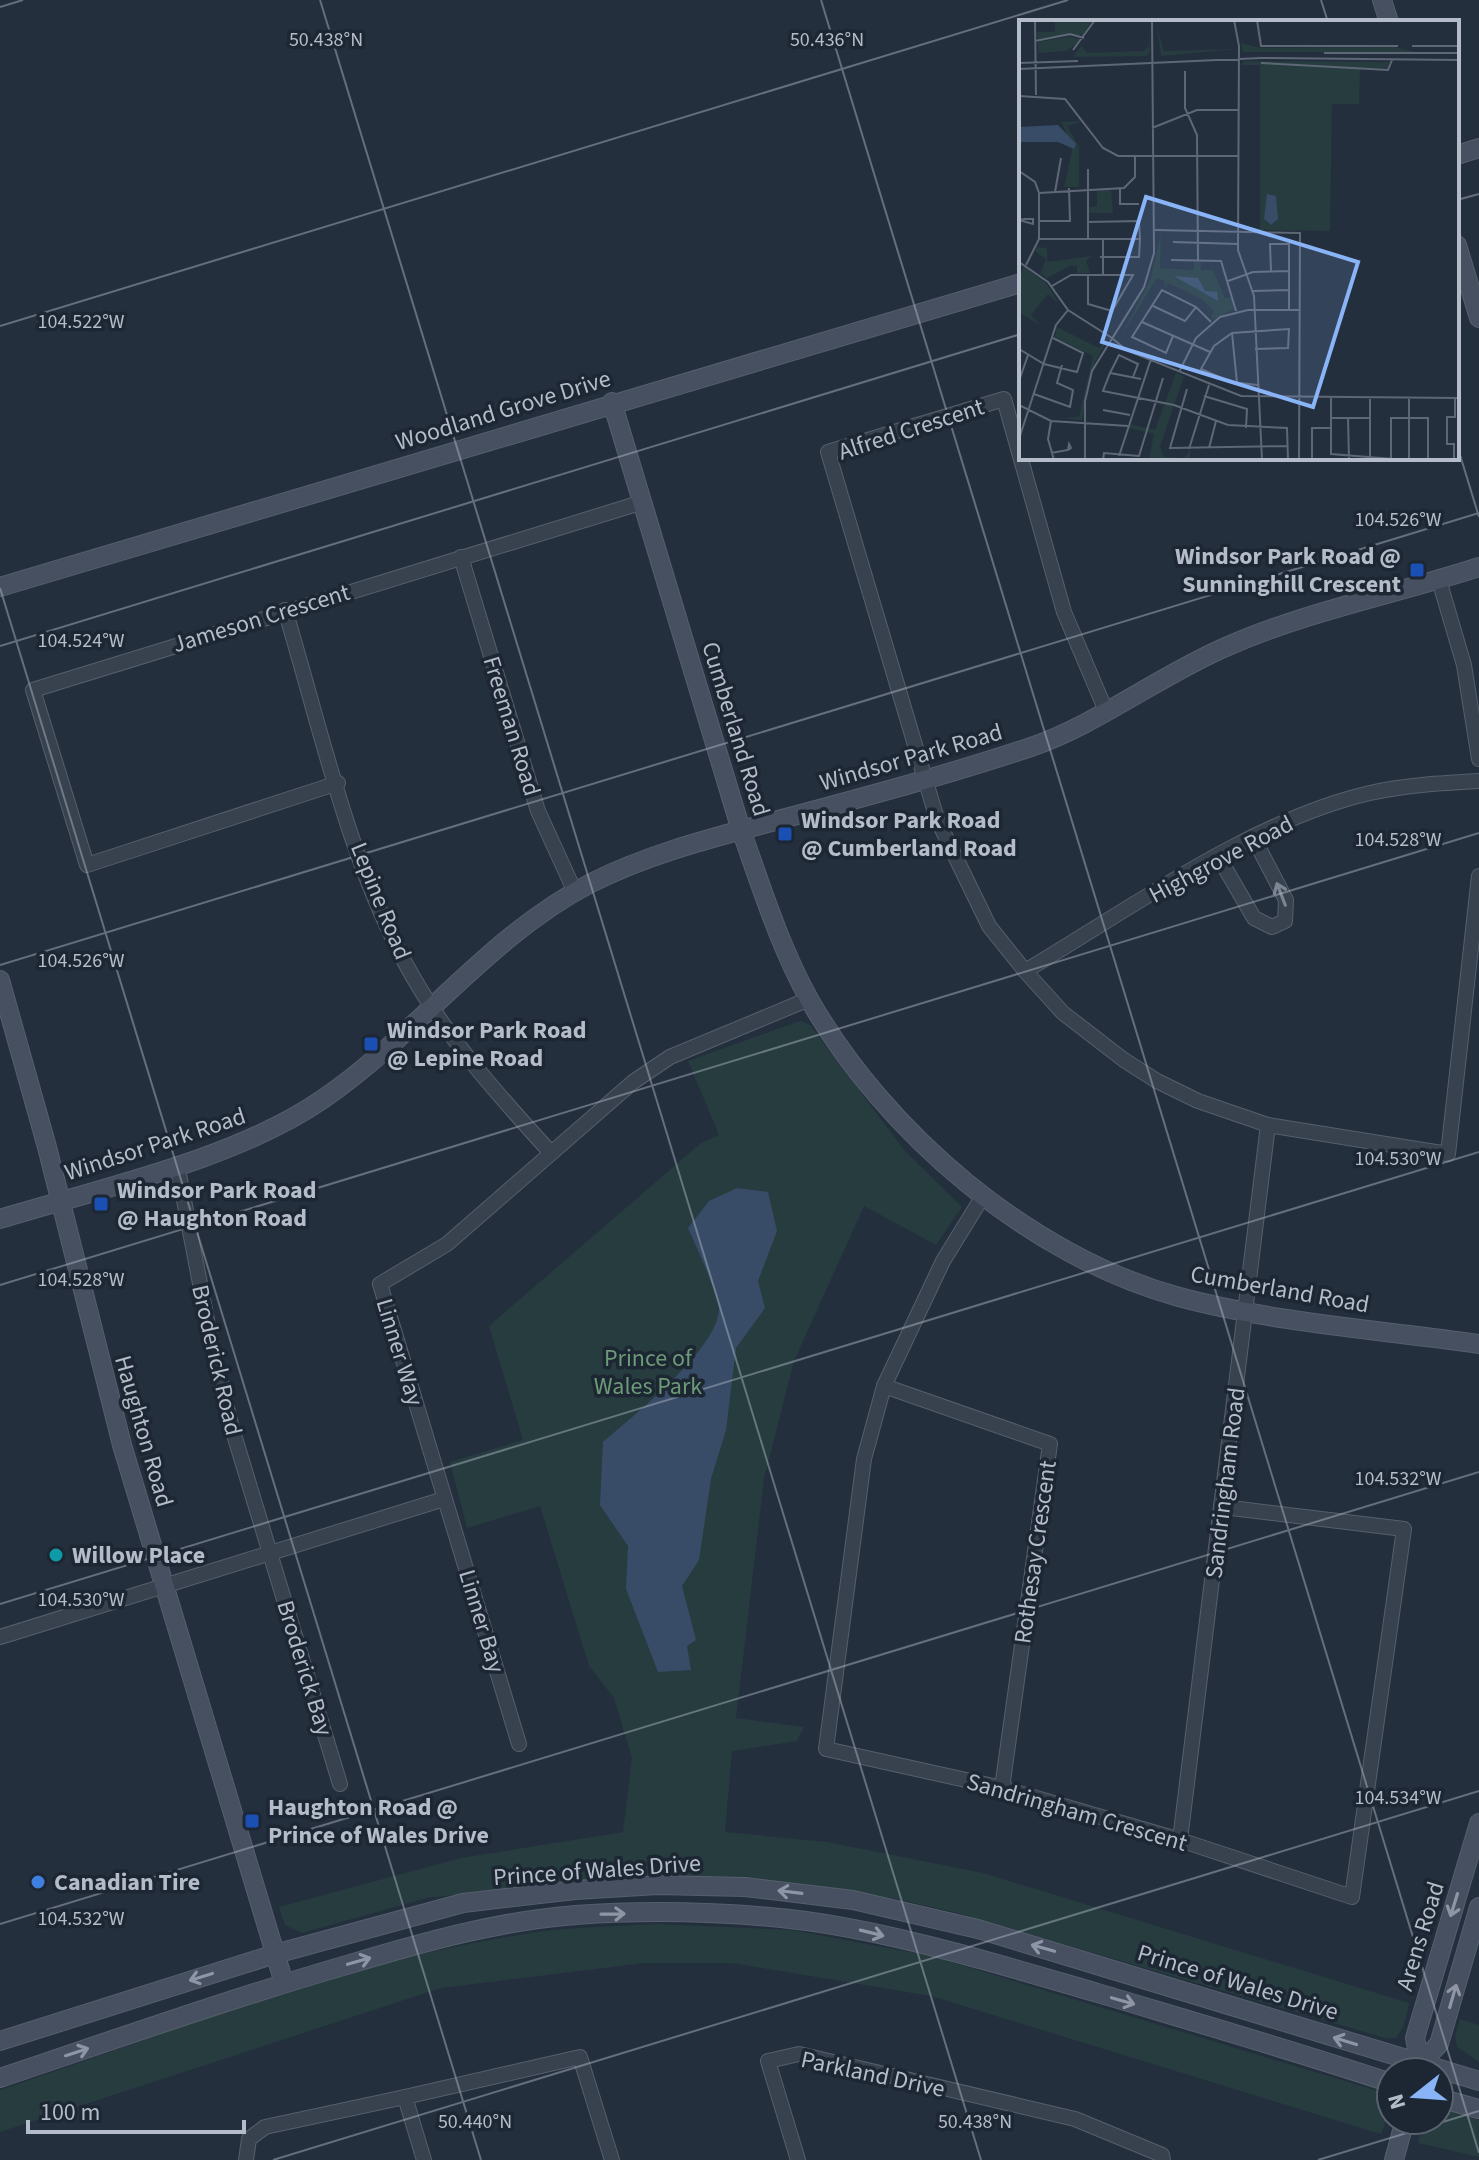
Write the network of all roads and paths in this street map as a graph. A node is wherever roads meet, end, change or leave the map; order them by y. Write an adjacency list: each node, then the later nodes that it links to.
1 (1382, 0): 2 (street)
2 (1388, 20)
3 (1479, 148): 4 (street)
4 (1459, 154)
5 (1459, 252): 7 (street)
6 (1019, 284): 8 (street, Woodland Grove Drive)
7 (1479, 318)
8 (612, 402): 11 (street, Cumberland Road); 15 (street, Woodland Grove Drive)
9 (1019, 452): 19 (street, Alfred Crescent)
10 (1021, 460): 17 (street, Alfred Crescent)
11 (643, 502): 12 (street, Jameson Crescent); 22 (street, Cumberland Road)
12 (461, 557): 16 (street, Jameson Crescent); 26 (street, Freeman Road)
13 (1479, 567): 14 (street, Windsor Park Road)
14 (1439, 580): 17 (street, Windsor Park Road); 18 (street)
15 (0, 587)
16 (285, 610): 21 (street, Lepine Road); 21 (street, Jameson Crescent)
17 (1106, 711): 19 (street, Windsor Park Road)
18 (1479, 759)
19 (926, 780): 22 (street, Windsor Park Road); 27 (street)
20 (1479, 781): 23 (street, Highgrove Road)
21 (338, 783): 30 (street, Lepine Road)
22 (741, 830): 26 (street, Windsor Park Road); 29 (street, Cumberland Road)
23 (1253, 837): 24 (street, Highgrove Road); 24 (street, one-way to 23)
24 (1218, 856): 27 (street, Highgrove Road)
25 (1479, 876): 31 (street)
26 (575, 892): 30 (street, Windsor Park Road)
27 (1025, 971): 31 (street)
28 (0, 980): 35 (street, Haughton Road)
29 (809, 999): 32 (street, Linner Way); 34 (street, Cumberland Road)
30 (430, 1006): 32 (street, Lepine Road); 33 (street, Windsor Park Road)
31 (1268, 1125): 37 (street, Sandringham Road)
32 (551, 1153): 40 (street, Linner Way)
33 (177, 1164): 35 (street, Windsor Park Road); 42 (street, Broderick Road)
34 (983, 1196): 37 (street, Cumberland Road); 39 (street, Sandringham Crescent)
35 (60, 1201): 36 (street, Windsor Park Road); 43 (street, Haughton Road)
36 (0, 1219)
37 (1245, 1311): 38 (street, Cumberland Road); 41 (street, Sandringham Road)
38 (1479, 1344)
39 (884, 1386): 47 (street, Rothesay Crescent); 47 (street, Sandringham Crescent)
40 (444, 1499): 42 (street); 45 (street, Linner Bay)
41 (1223, 1507): 49 (street, Sandringham Road); 49 (street, Sandringham Crescent)
42 (269, 1552): 43 (street); 46 (street, Broderick Bay)
43 (164, 1584): 44 (street); 51 (street, Haughton Road)
44 (0, 1637)
45 (519, 1744)
46 (340, 1784)
47 (1002, 1788): 49 (street, Sandringham Crescent)
48 (1479, 1823): 55 (street, Arens Road, one-way to 55)
49 (1180, 1840)
50 (1479, 1907): 56 (street, Arens Road, one-way to 50)
51 (275, 1954): 52 (street, Haughton Road); 53 (street, Prince of Wales Drive, one-way to 53); 54 (street, Prince of Wales Drive, one-way to 51)
52 (284, 1983): 58 (street, Prince of Wales Drive, one-way to 52); 59 (street, Prince of Wales Drive, one-way to 59)
53 (0, 2041)
54 (1381, 2056)
55 (1417, 2056)
56 (1429, 2056)
57 (1455, 2076): 60 (street, Prince of Wales Drive)
58 (0, 2078)
59 (1375, 2078)
60 (1479, 2081)
61 (405, 2097): 65 (street); 66 (street); 67 (street)
62 (1455, 2102): 63 (street)
63 (1479, 2109)
64 (1401, 2136): 70 (street)
65 (246, 2160)
66 (424, 2160)
67 (612, 2160)
68 (798, 2160): 69 (street, Parkland Drive)
69 (1163, 2160)
70 (1394, 2160)

